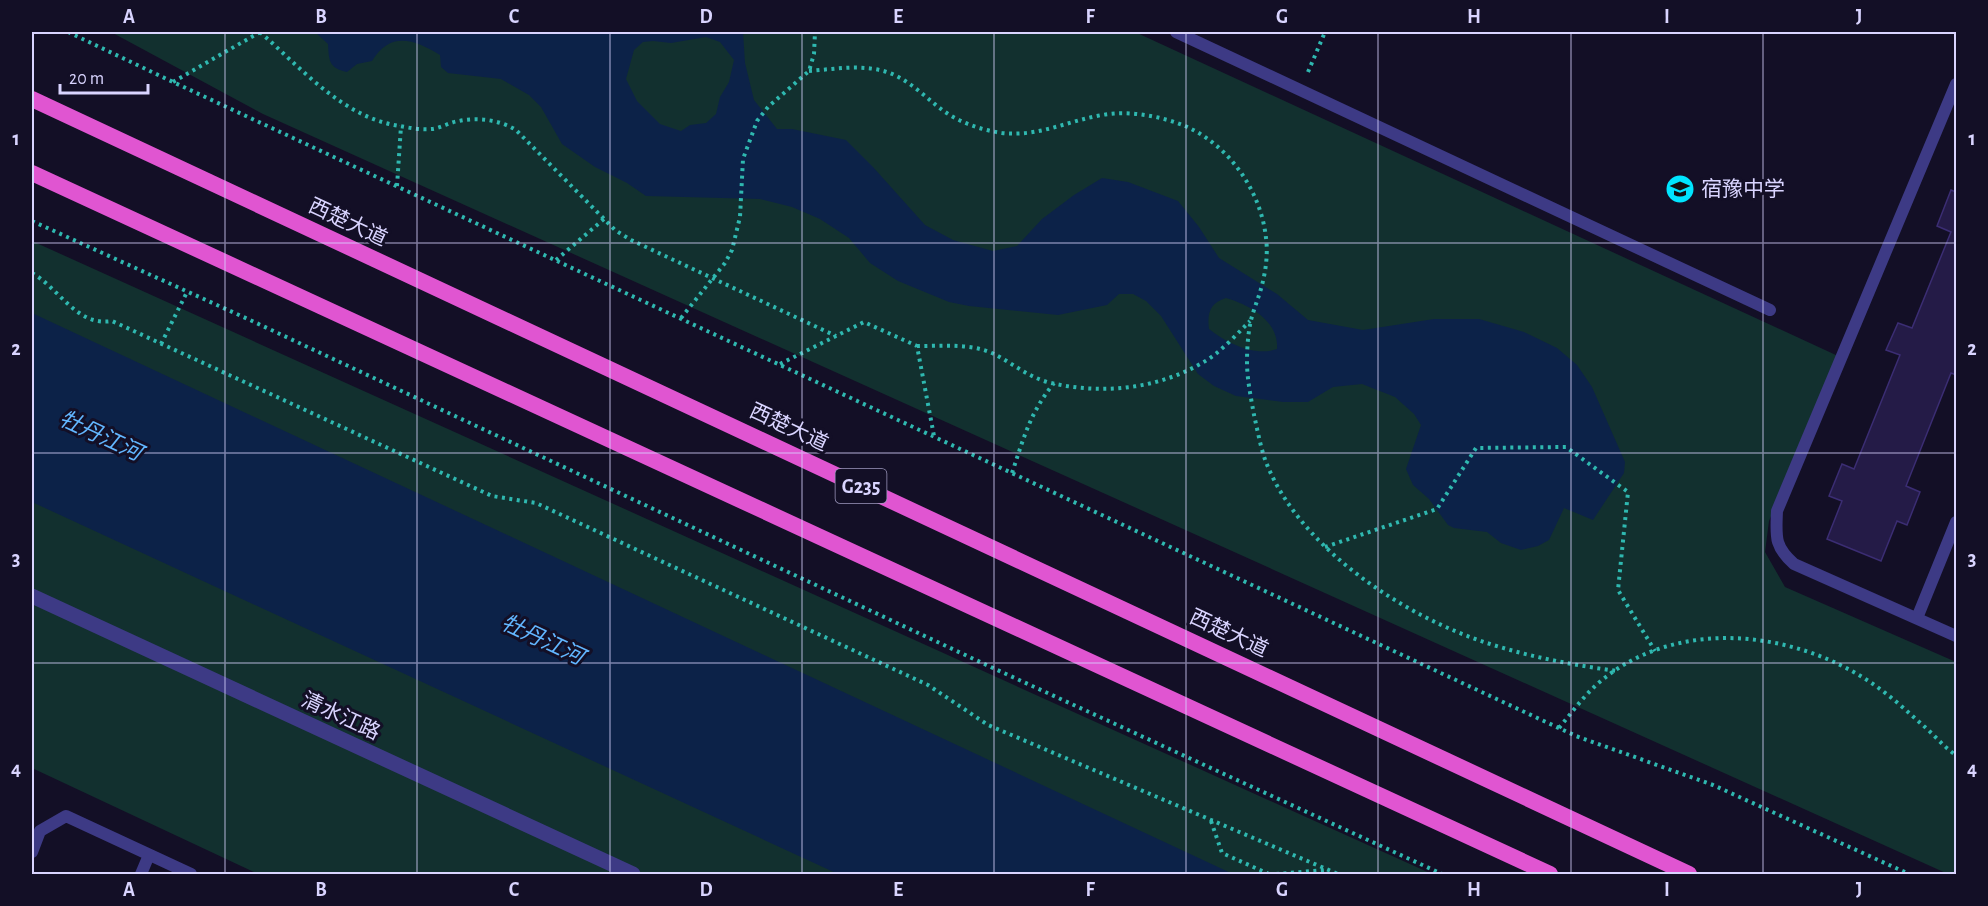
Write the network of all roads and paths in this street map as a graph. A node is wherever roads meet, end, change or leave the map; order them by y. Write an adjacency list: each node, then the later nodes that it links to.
1 (68, 32): 7 (path)
2 (260, 32): 7 (path); 11 (path)
3 (815, 32): 6 (path)
4 (1176, 32): 9 (lane)
5 (1325, 32): 9 (path)
6 (809, 71): 18 (path); 22 (path)
7 (173, 82): 13 (path)
8 (1956, 84): 33 (lane)
9 (1301, 90): 20 (lane)
10 (32, 99): 51 (highway, 西楚大道 / G235)
11 (401, 126): 13 (path); 14 (path)
12 (32, 173): 50 (highway)
13 (397, 186): 16 (path)
14 (604, 219): 16 (path); 18 (path)
15 (32, 221): 19 (path)
16 (556, 260): 21 (path)
17 (32, 273): 24 (path)
18 (713, 279): 21 (path); 23 (path)
19 (187, 292): 24 (path); 49 (path)
20 (1770, 310)
21 (681, 318): 26 (path)
22 (1251, 320): 27 (path); 31 (path)
23 (836, 336): 25 (path); 26 (path)
24 (161, 344): 39 (path)
25 (917, 346): 27 (path); 28 (path)
26 (779, 364): 28 (path)
27 (1054, 383): 29 (path)
28 (934, 436): 29 (path)
29 (1012, 473): 37 (path)
30 (1956, 522): 33 (lane)
31 (1324, 547): 35 (path); 36 (path)
32 (32, 596): 45 (street, 清水江路)
33 (1917, 618): 34 (lane)
34 (1956, 636)
35 (1654, 651): 36 (path); 38 (path)
36 (1617, 671): 37 (path)
37 (1559, 728): 52 (path)
38 (1956, 756)
39 (1211, 820): 42 (path); 46 (path)
40 (32, 852): 41 (lane)
41 (149, 855): 43 (lane); 44 (lane)
42 (1328, 870): 47 (path); 48 (path)
43 (141, 874)
44 (192, 874)
45 (633, 874)
46 (1269, 874)
47 (1276, 874)
48 (1338, 874)
49 (1442, 874)
50 (1550, 874)
51 (1689, 874)
52 (1909, 874)

